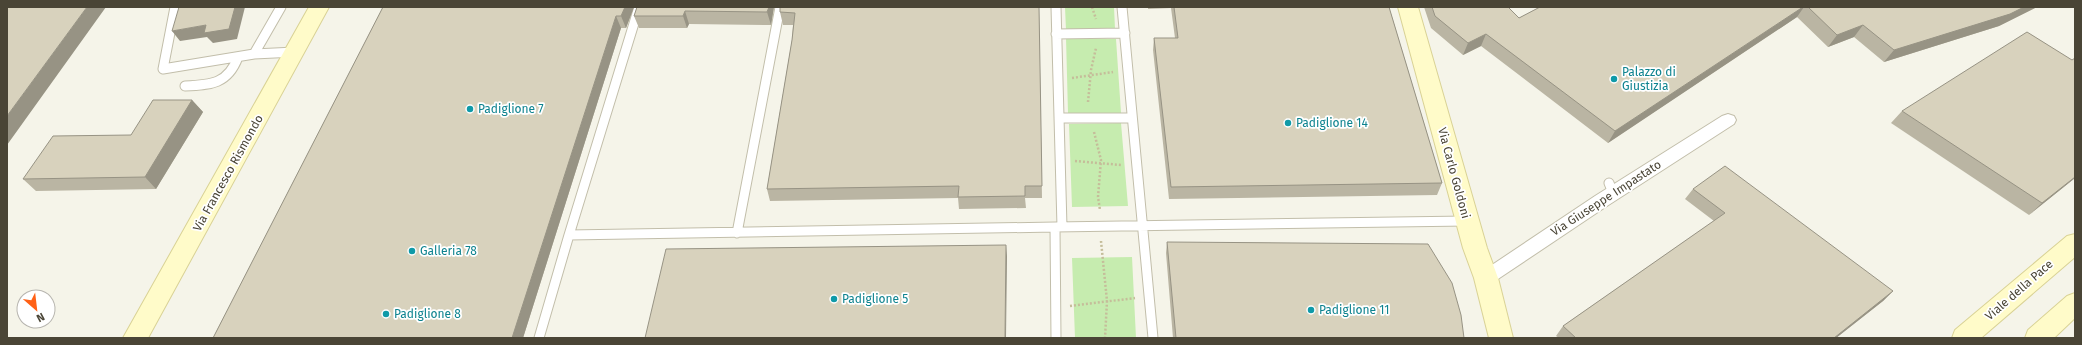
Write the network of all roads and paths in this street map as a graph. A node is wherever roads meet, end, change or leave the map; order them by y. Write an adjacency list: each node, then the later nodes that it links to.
1 (175, 7): 14 (lane)
2 (281, 7): 13 (lane)
3 (319, 7): 12 (street, Via Francesco Rismondo)
4 (639, 7): 32 (lane)
5 (780, 7): 31 (lane)
6 (1056, 7): 9 (lane)
7 (1122, 7): 10 (lane)
8 (1408, 7): 28 (street, Via Carlo Goldoni)
9 (1056, 34): 10 (lane); 20 (lane)
10 (1124, 34): 21 (lane)
11 (1096, 45): 16 (path)
12 (295, 52): 13 (lane); 40 (street, Via Francesco Rismondo)
13 (254, 54): 14 (lane)
14 (238, 57): 18 (lane)
15 (1118, 71): 16 (path)
16 (1091, 75): 17 (path); 19 (path)
17 (1067, 79)
18 (185, 86)
19 (1088, 106)
20 (1059, 118): 21 (lane); 30 (lane)
21 (1132, 118): 29 (lane)
22 (1728, 120): 35 (street, Via Giuseppe Impastato)
23 (1094, 131): 25 (path)
24 (1070, 160): 25 (path)
25 (1101, 164): 26 (path); 27 (path)
26 (1124, 166)
27 (1099, 207)
28 (1467, 221): 29 (lane); 35 (street, Via Carlo Goldoni)
29 (1142, 226): 30 (lane); 44 (lane)
30 (1058, 227): 31 (lane); 42 (lane)
31 (737, 233): 32 (lane)
32 (569, 235): 41 (lane)
33 (2075, 243): 46 (street, Viale della Pace)
34 (1102, 257): 37 (path)
35 (1486, 278): 45 (street, Via Carlo Goldoni)
36 (1134, 298): 37 (path)
37 (1108, 301): 39 (path); 43 (path)
38 (2075, 303): 47 (street)
39 (1074, 305)
40 (135, 338)
41 (539, 338)
42 (1056, 338)
43 (1105, 338)
44 (1153, 338)
45 (1501, 338)
46 (1964, 338)
47 (2037, 338)

